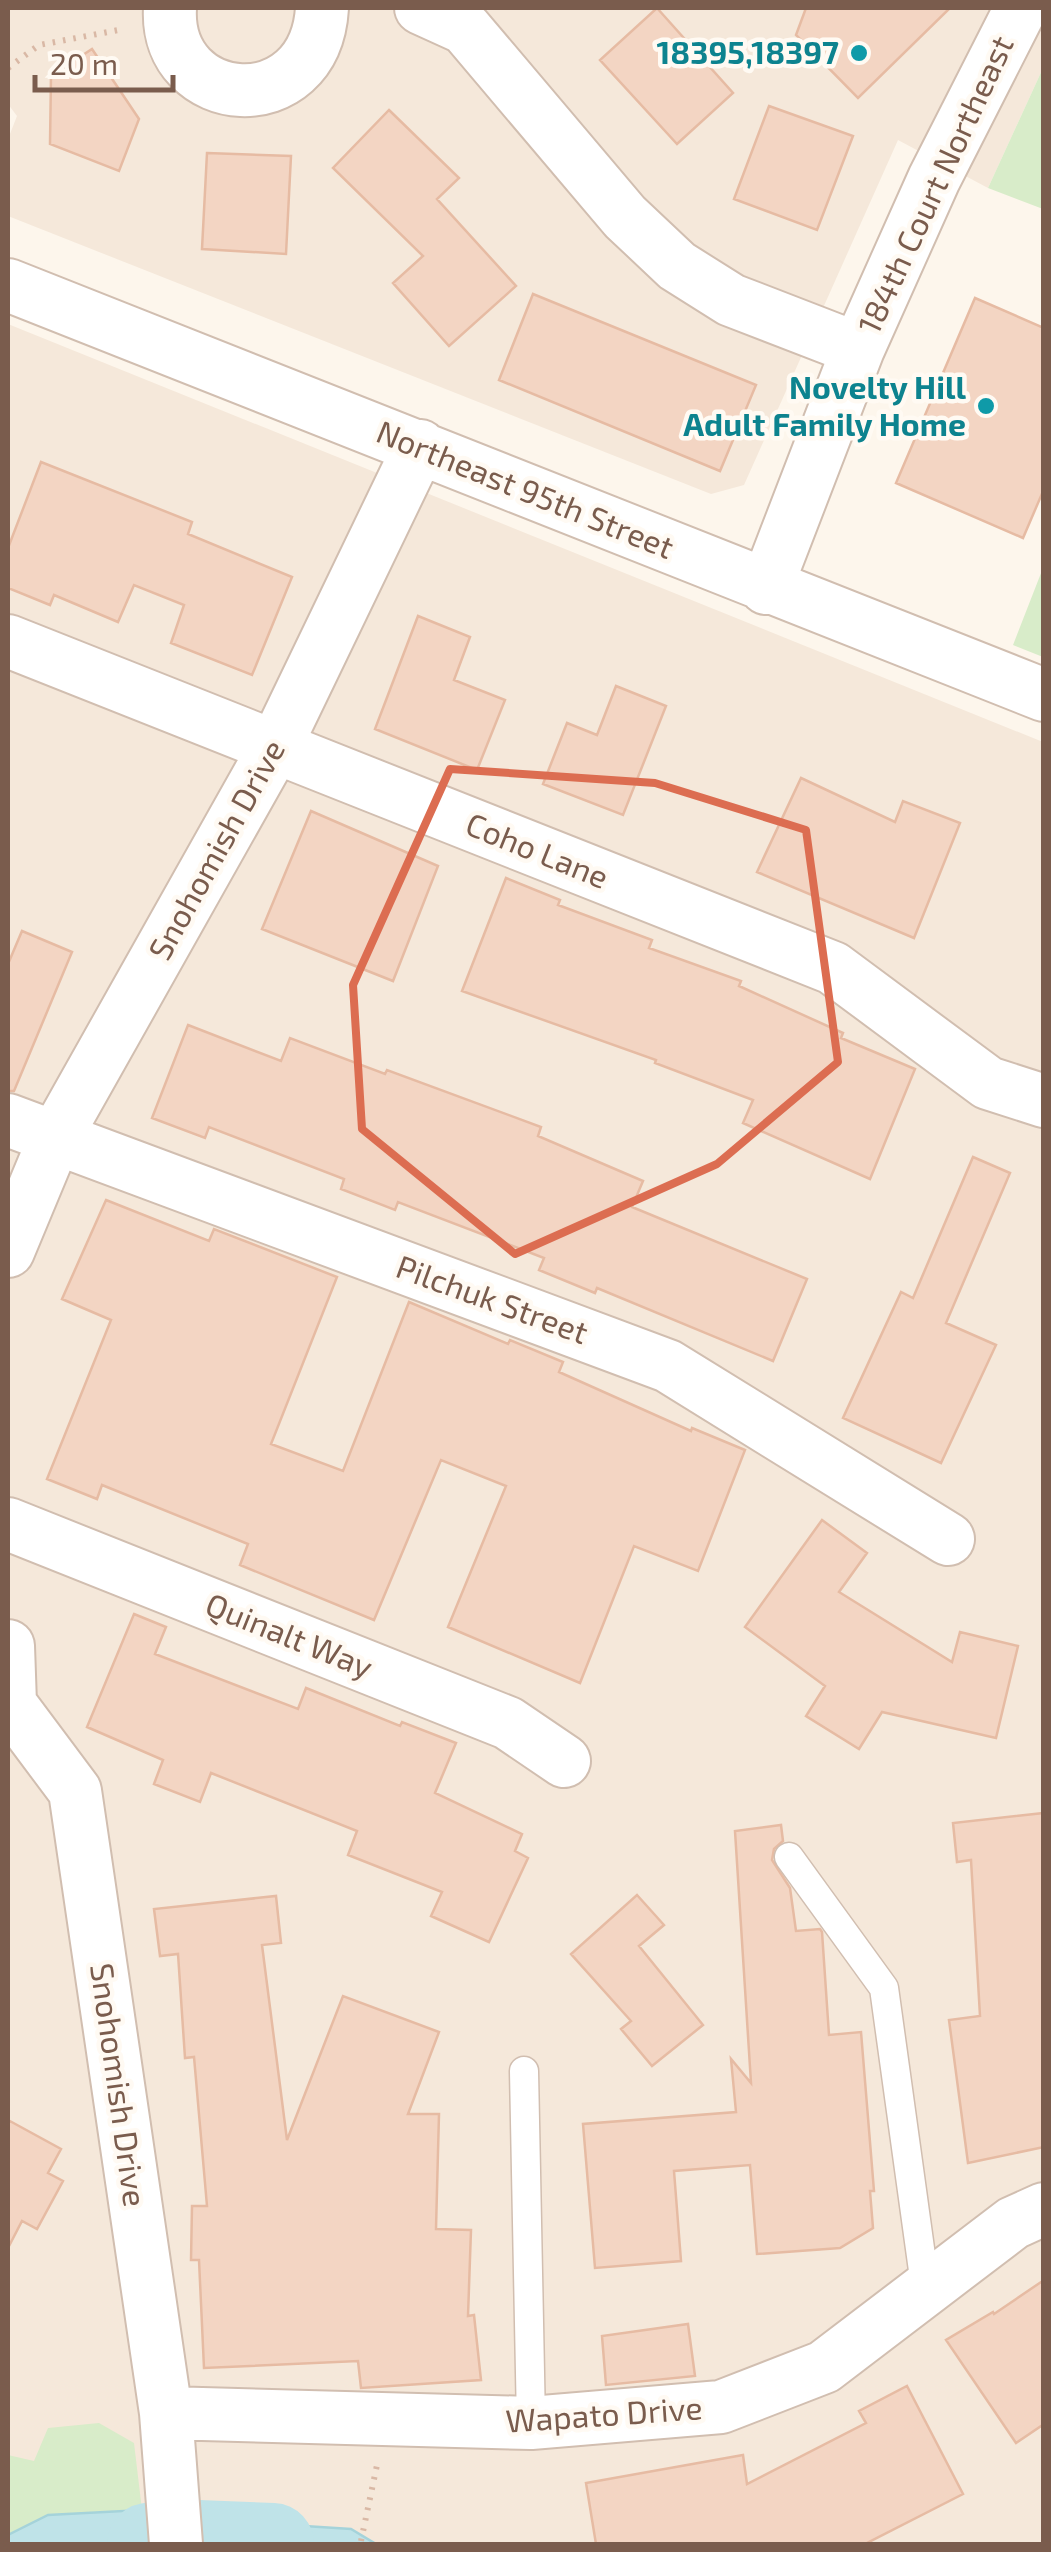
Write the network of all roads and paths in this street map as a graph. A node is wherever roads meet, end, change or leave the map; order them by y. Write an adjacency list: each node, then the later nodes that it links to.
1 (322, 8): 4 (street)
2 (1021, 8): 7 (street, 184th Court Northeast)
3 (453, 14): 7 (street)
4 (150, 18): 5 (path)
5 (8, 68)
6 (8, 284): 8 (street, Northeast 95th Street)
7 (858, 349): 9 (street, 184th Court Northeast)
8 (420, 446): 9 (street, Northeast 95th Street); 12 (street, Snohomish Drive)
9 (766, 588): 11 (street, Northeast 95th Street)
10 (8, 641): 12 (street, Coho Lane)
11 (1044, 694)
12 (276, 747): 13 (street, Coho Lane); 14 (street, Snohomish Drive)
13 (1044, 1101)
14 (31, 1129): 15 (street, Snohomish Drive); 17 (street, Pilchuk Street)
15 (8, 1250)
16 (8, 1524): 20 (street, Quinalt Way)
17 (948, 1539)
18 (8, 1646): 19 (street, Snohomish Drive)
19 (9, 1704): 25 (street, Snohomish Drive)
20 (564, 1760)
21 (789, 1857): 24 (lane)
22 (524, 2071): 26 (lane)
23 (1044, 2210): 24 (street, Wapato Drive)
24 (926, 2292): 26 (street, Wapato Drive)
25 (166, 2414): 26 (street, Wapato Drive); 28 (street, Snohomish Drive)
26 (531, 2423)
27 (367, 2512): 29 (path)
28 (174, 2525)
29 (361, 2541)

